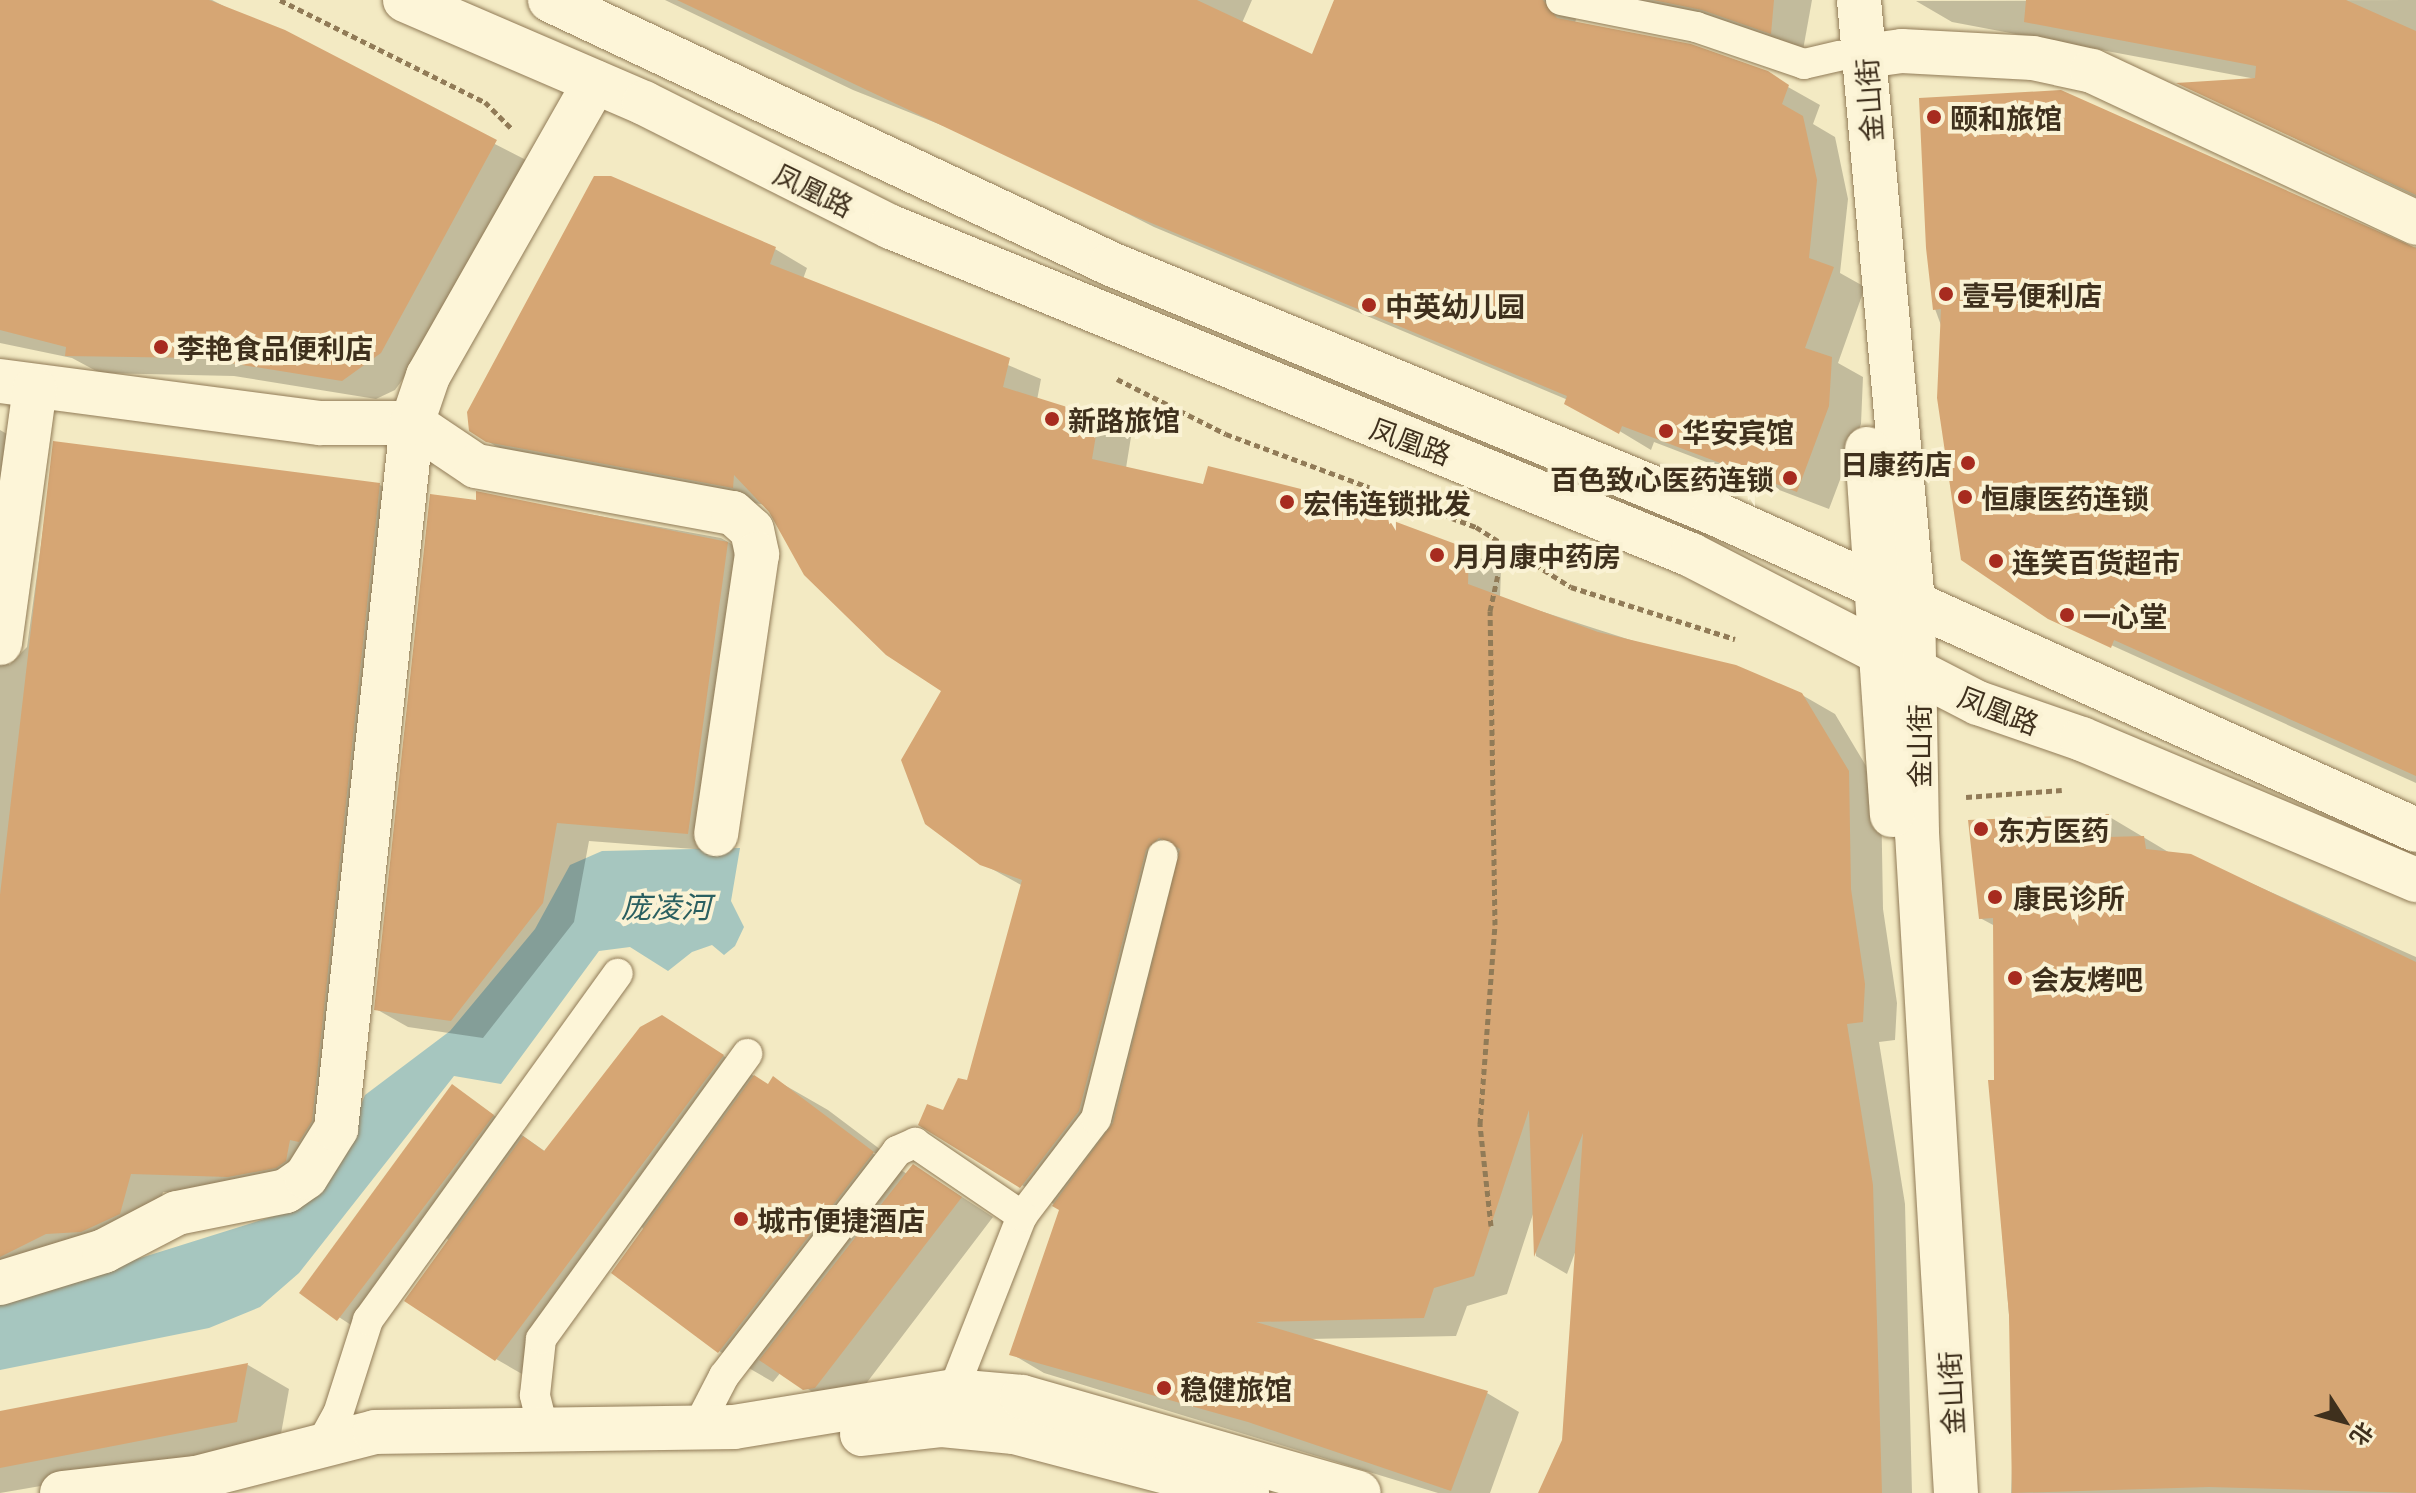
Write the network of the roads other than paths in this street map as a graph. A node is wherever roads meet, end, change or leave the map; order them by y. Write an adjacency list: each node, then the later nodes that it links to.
1 (405, 0): 7 (main road, 凤凰路)
2 (550, 0): 11 (main road, 凤凰路)
3 (1561, 0): 6 (lane)
4 (1835, 0): 6 (main road, 金山街)
5 (1859, 0): 6 (main road, 金山街)
6 (1853, 56): 8 (main road); 11 (main road, 金山街); 12 (main road, 金山街)
7 (595, 82): 10 (main road); 14 (main road, 凤凰路)
8 (2416, 223)
9 (18, 385): 10 (main road); 13 (main road)
10 (412, 423): 17 (main road); 23 (main road)
11 (1871, 583): 12 (main road, 凤凰路); 14 (main road, 金山街)
12 (1913, 603): 15 (main road, 金山街); 16 (main road, 凤凰路)
13 (0, 643)
14 (1877, 654): 15 (main road, 凤凰路); 32 (main road, 金山街)
15 (1916, 675): 19 (main road, 凤凰路); 33 (main road, 金山街)
16 (2416, 830)
17 (716, 834)
18 (1163, 855): 22 (lane)
19 (2416, 880)
20 (618, 974): 27 (lane)
21 (747, 1054): 26 (lane)
22 (1022, 1216): 24 (lane); 25 (lane)
23 (0, 1283)
24 (953, 1391): 25 (main road); 31 (main road)
25 (696, 1430): 26 (main road)
26 (544, 1432): 27 (main road)
27 (320, 1446): 28 (main road)
28 (62, 1493)
29 (238, 1493): 30 (main road)
30 (1247, 1493)
31 (1359, 1493)
32 (1931, 1493)
33 (1956, 1493)

